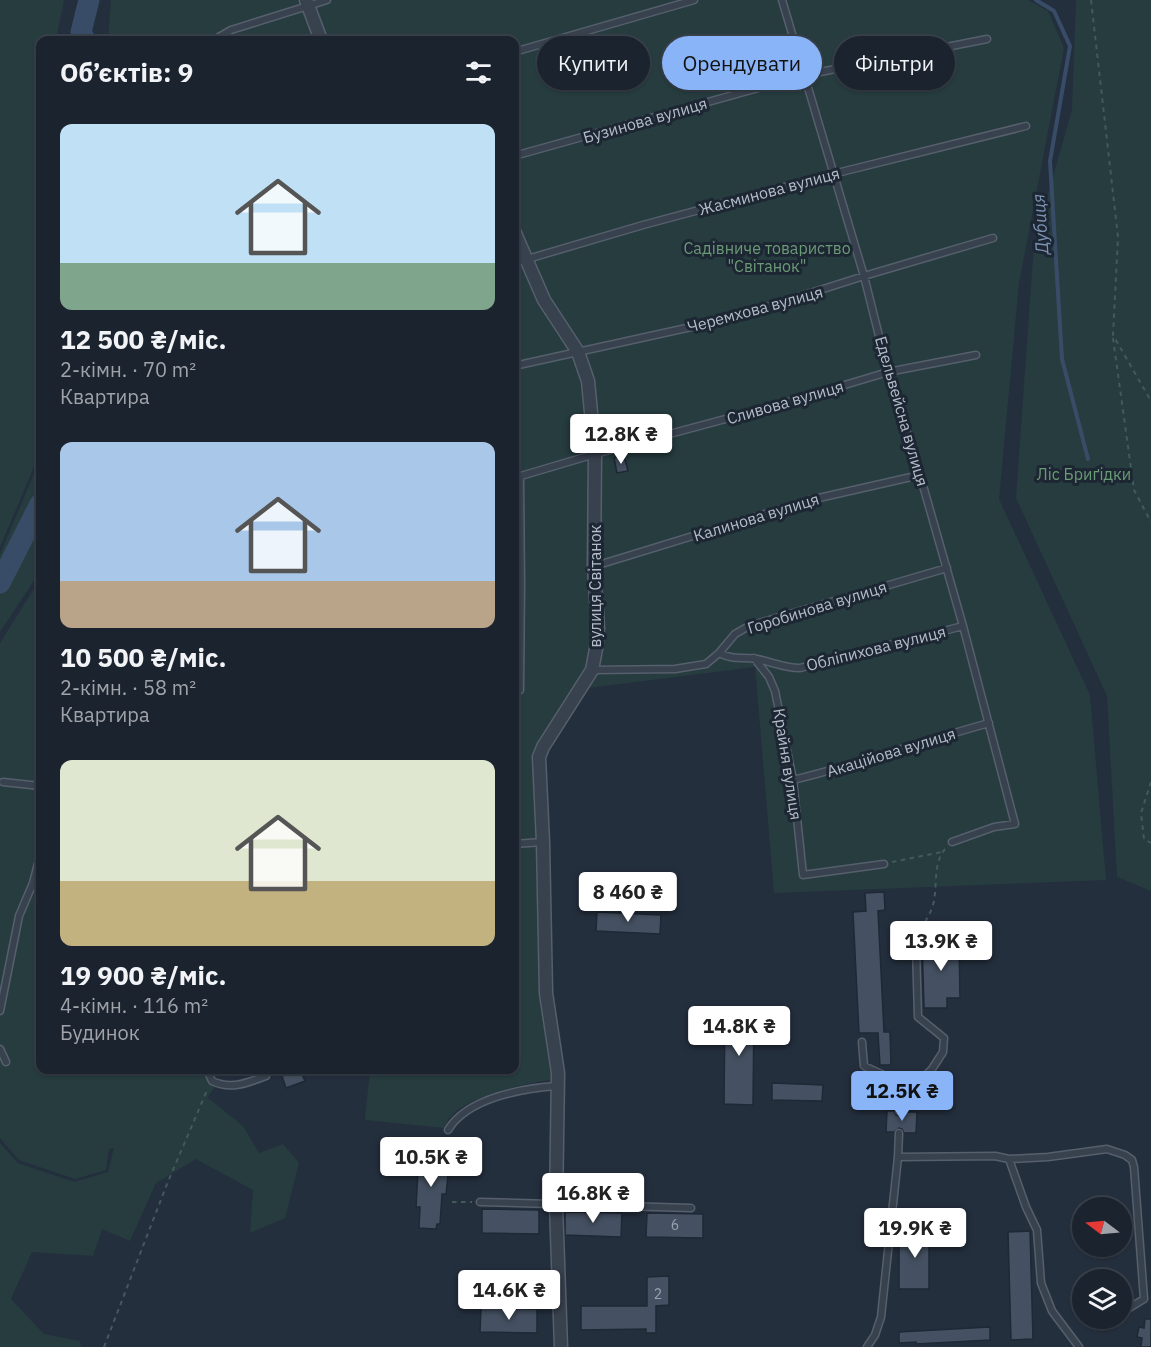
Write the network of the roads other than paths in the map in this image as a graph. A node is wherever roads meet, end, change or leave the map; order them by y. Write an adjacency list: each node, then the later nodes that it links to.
1 (327, 0): 4 (lane)
2 (694, 0): 9 (lane)
3 (782, 0): 7 (lane, Едельвейсна вулиця)
4 (307, 3): 5 (lane); 6 (street)
5 (221, 36)
6 (319, 36)
7 (793, 36)
8 (987, 39): 10 (lane, Бузинова вулиця)
9 (519, 51)
10 (822, 72)
11 (751, 90): 14 (lane, Бузинова вулиця)
12 (809, 90): 15 (lane, Едельвейсна вулиця)
13 (1026, 126): 15 (lane, Жасминова вулиця)
14 (519, 155)
15 (833, 174): 17 (lane, Жасминова вулиця); 18 (lane, Едельвейсна вулиця)
16 (993, 238): 18 (lane, Черемхова вулиця)
17 (521, 262): 19 (street, вулиця Світанок)
18 (864, 276): 19 (lane, Черемхова вулиця); 22 (lane, Едельвейсна вулиця)
19 (578, 352): 21 (lane, Черемхова вулиця); 23 (street, вулиця Світанок)
20 (976, 355): 22 (lane, Сливова вулиця)
21 (519, 365)
22 (888, 372): 23 (lane, Сливова вулиця); 24 (lane, Едельвейсна вулиця)
23 (595, 454): 25 (lane, Сливова вулиця); 26 (street, вулиця Світанок)
24 (920, 475): 26 (lane, Калинова вулиця); 27 (lane, Едельвейсна вулиця)
25 (519, 477)
26 (594, 567): 32 (street, вулиця Світанок)
27 (947, 568): 28 (lane, Едельвейсна вулиця); 30 (lane, Горобинова вулиця)
28 (963, 626): 31 (lane, Обліпихова вулиця); 34 (lane, Едельвейсна вулиця)
29 (519, 637): 33 (lane)
30 (719, 653): 31 (lane, Обліпихова вулиця); 32 (lane, Горобинова вулиця)
31 (754, 658): 35 (lane, Крайня вулиця)
32 (592, 670): 38 (street, вулиця Світанок)
33 (519, 690)
34 (989, 723): 35 (lane, Акаційова вулиця); 39 (lane, Едельвейсна вулиця)
35 (793, 780): 41 (lane, Крайня вулиця)
36 (3, 782): 37 (lane)
37 (36, 786)
38 (543, 842): 40 (lane); 51 (street, вулиця Світанок)
39 (952, 842)
40 (519, 844)
41 (884, 864)
42 (36, 871): 44 (lane)
43 (916, 947): 50 (lane)
44 (0, 1011)
45 (862, 1042): 50 (lane)
46 (0, 1048): 47 (lane)
47 (6, 1062)
48 (209, 1074): 49 (lane)
49 (266, 1076)
50 (901, 1083): 52 (lane)
51 (558, 1086): 53 (lane); 58 (street, вулиця Світанок)
52 (900, 1111)
53 (448, 1130)
54 (899, 1132): 55 (lane)
55 (898, 1157): 56 (lane); 64 (lane)
56 (1009, 1159): 62 (lane); 65 (lane)
57 (480, 1202): 58 (lane)
58 (556, 1205): 59 (lane); 61 (street, вулиця Світанок)
59 (691, 1208)
60 (489, 1302): 61 (lane)
61 (559, 1303): 63 (street, вулиця Світанок)
62 (1132, 1306)
63 (561, 1347)
64 (867, 1347)
65 (1079, 1347)

